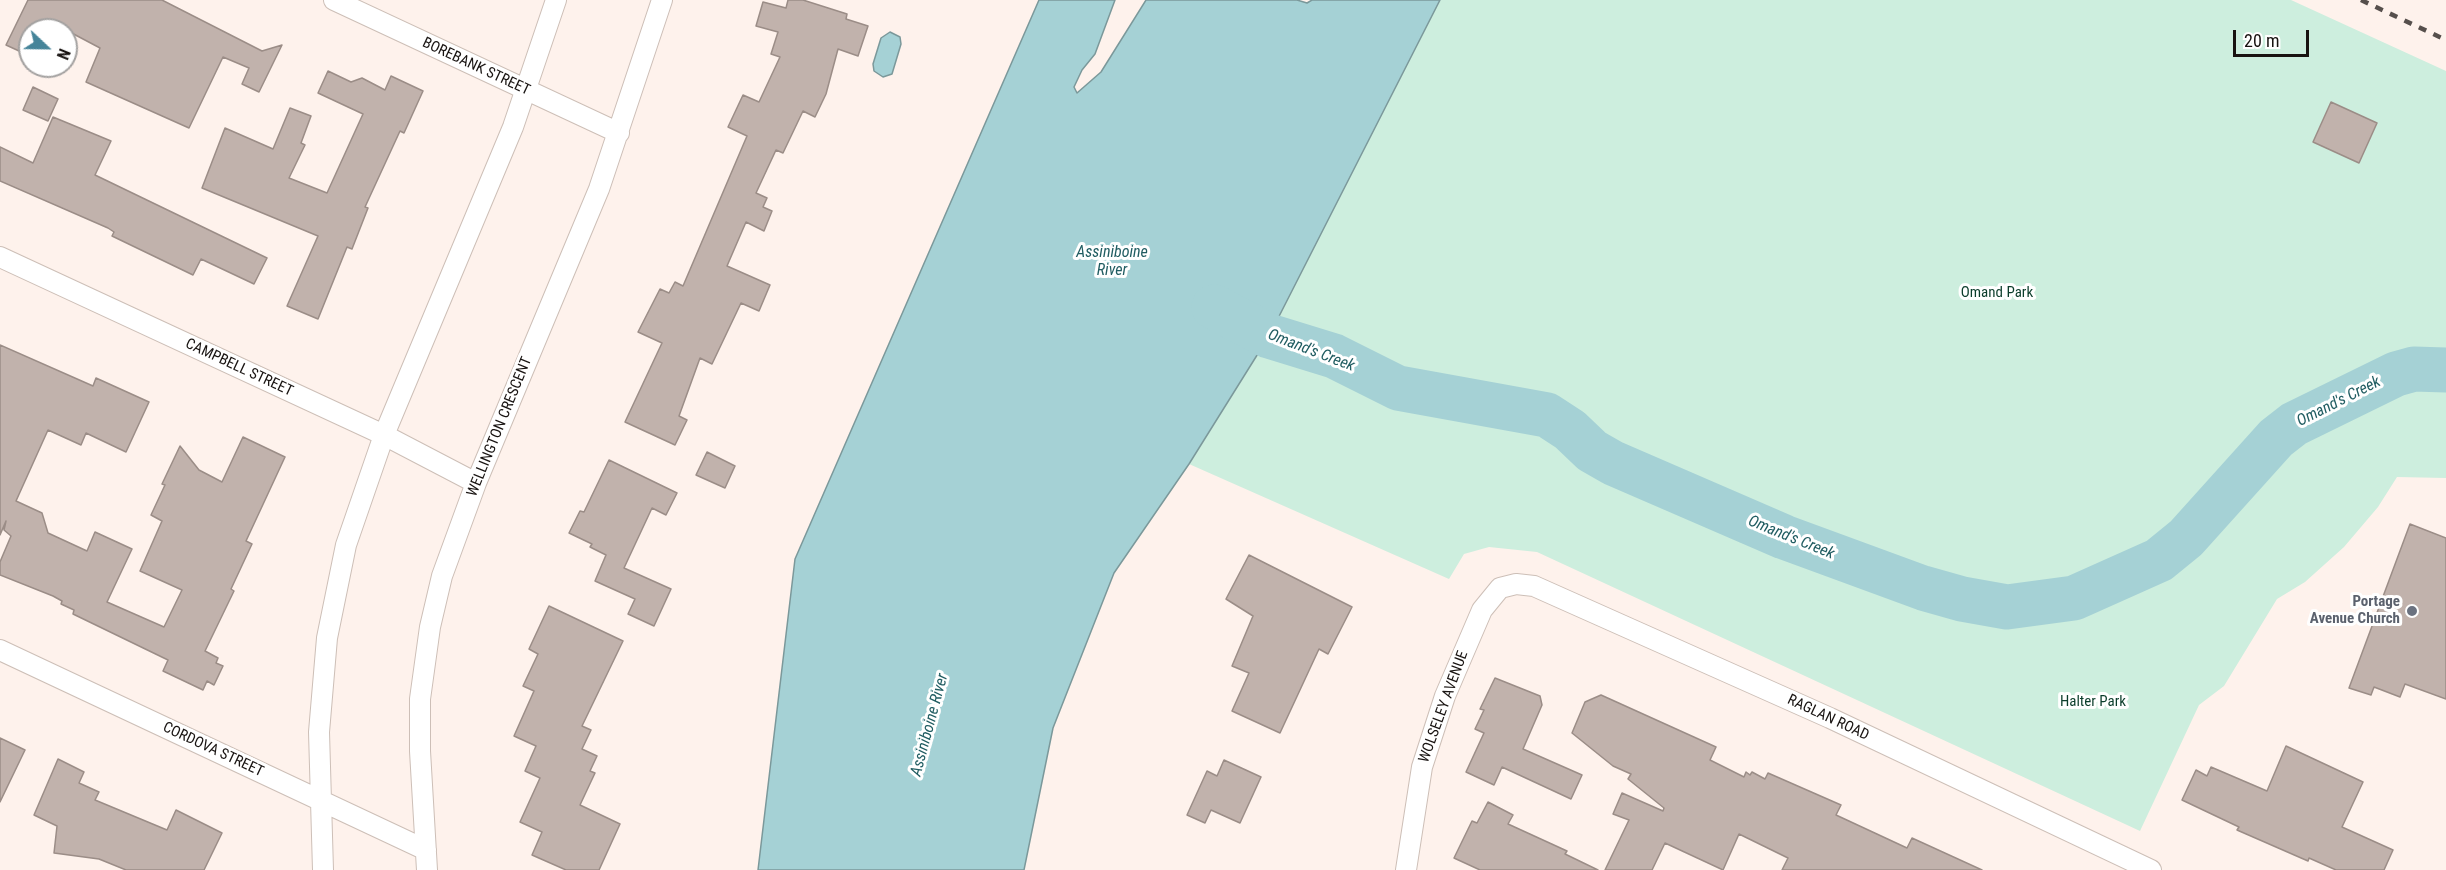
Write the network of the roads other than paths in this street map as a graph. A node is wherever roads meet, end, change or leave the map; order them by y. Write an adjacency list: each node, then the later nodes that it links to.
1 (334, 0): 4 (street, BOREBANK STREET)
2 (556, 0): 4 (street)
3 (662, 0): 5 (street, WELLINGTON CRESCENT)
4 (525, 91): 5 (street, BOREBANK STREET); 7 (street)
5 (619, 133): 8 (street, WELLINGTON CRESCENT)
6 (0, 257): 7 (street, CAMPBELL STREET)
7 (384, 435): 8 (street, CAMPBELL STREET); 11 (street)
8 (476, 483): 12 (street, WELLINGTON CRESCENT)
9 (1500, 588): 15 (street, WOLSELEY AVENUE); 16 (street, RAGLAN ROAD)
10 (0, 650): 11 (street, CORDOVA STREET)
11 (321, 801): 12 (street, CORDOVA STREET); 13 (street)
12 (426, 850): 14 (street, WELLINGTON CRESCENT)
13 (323, 870)
14 (427, 870)
15 (1406, 870)
16 (2151, 870)

